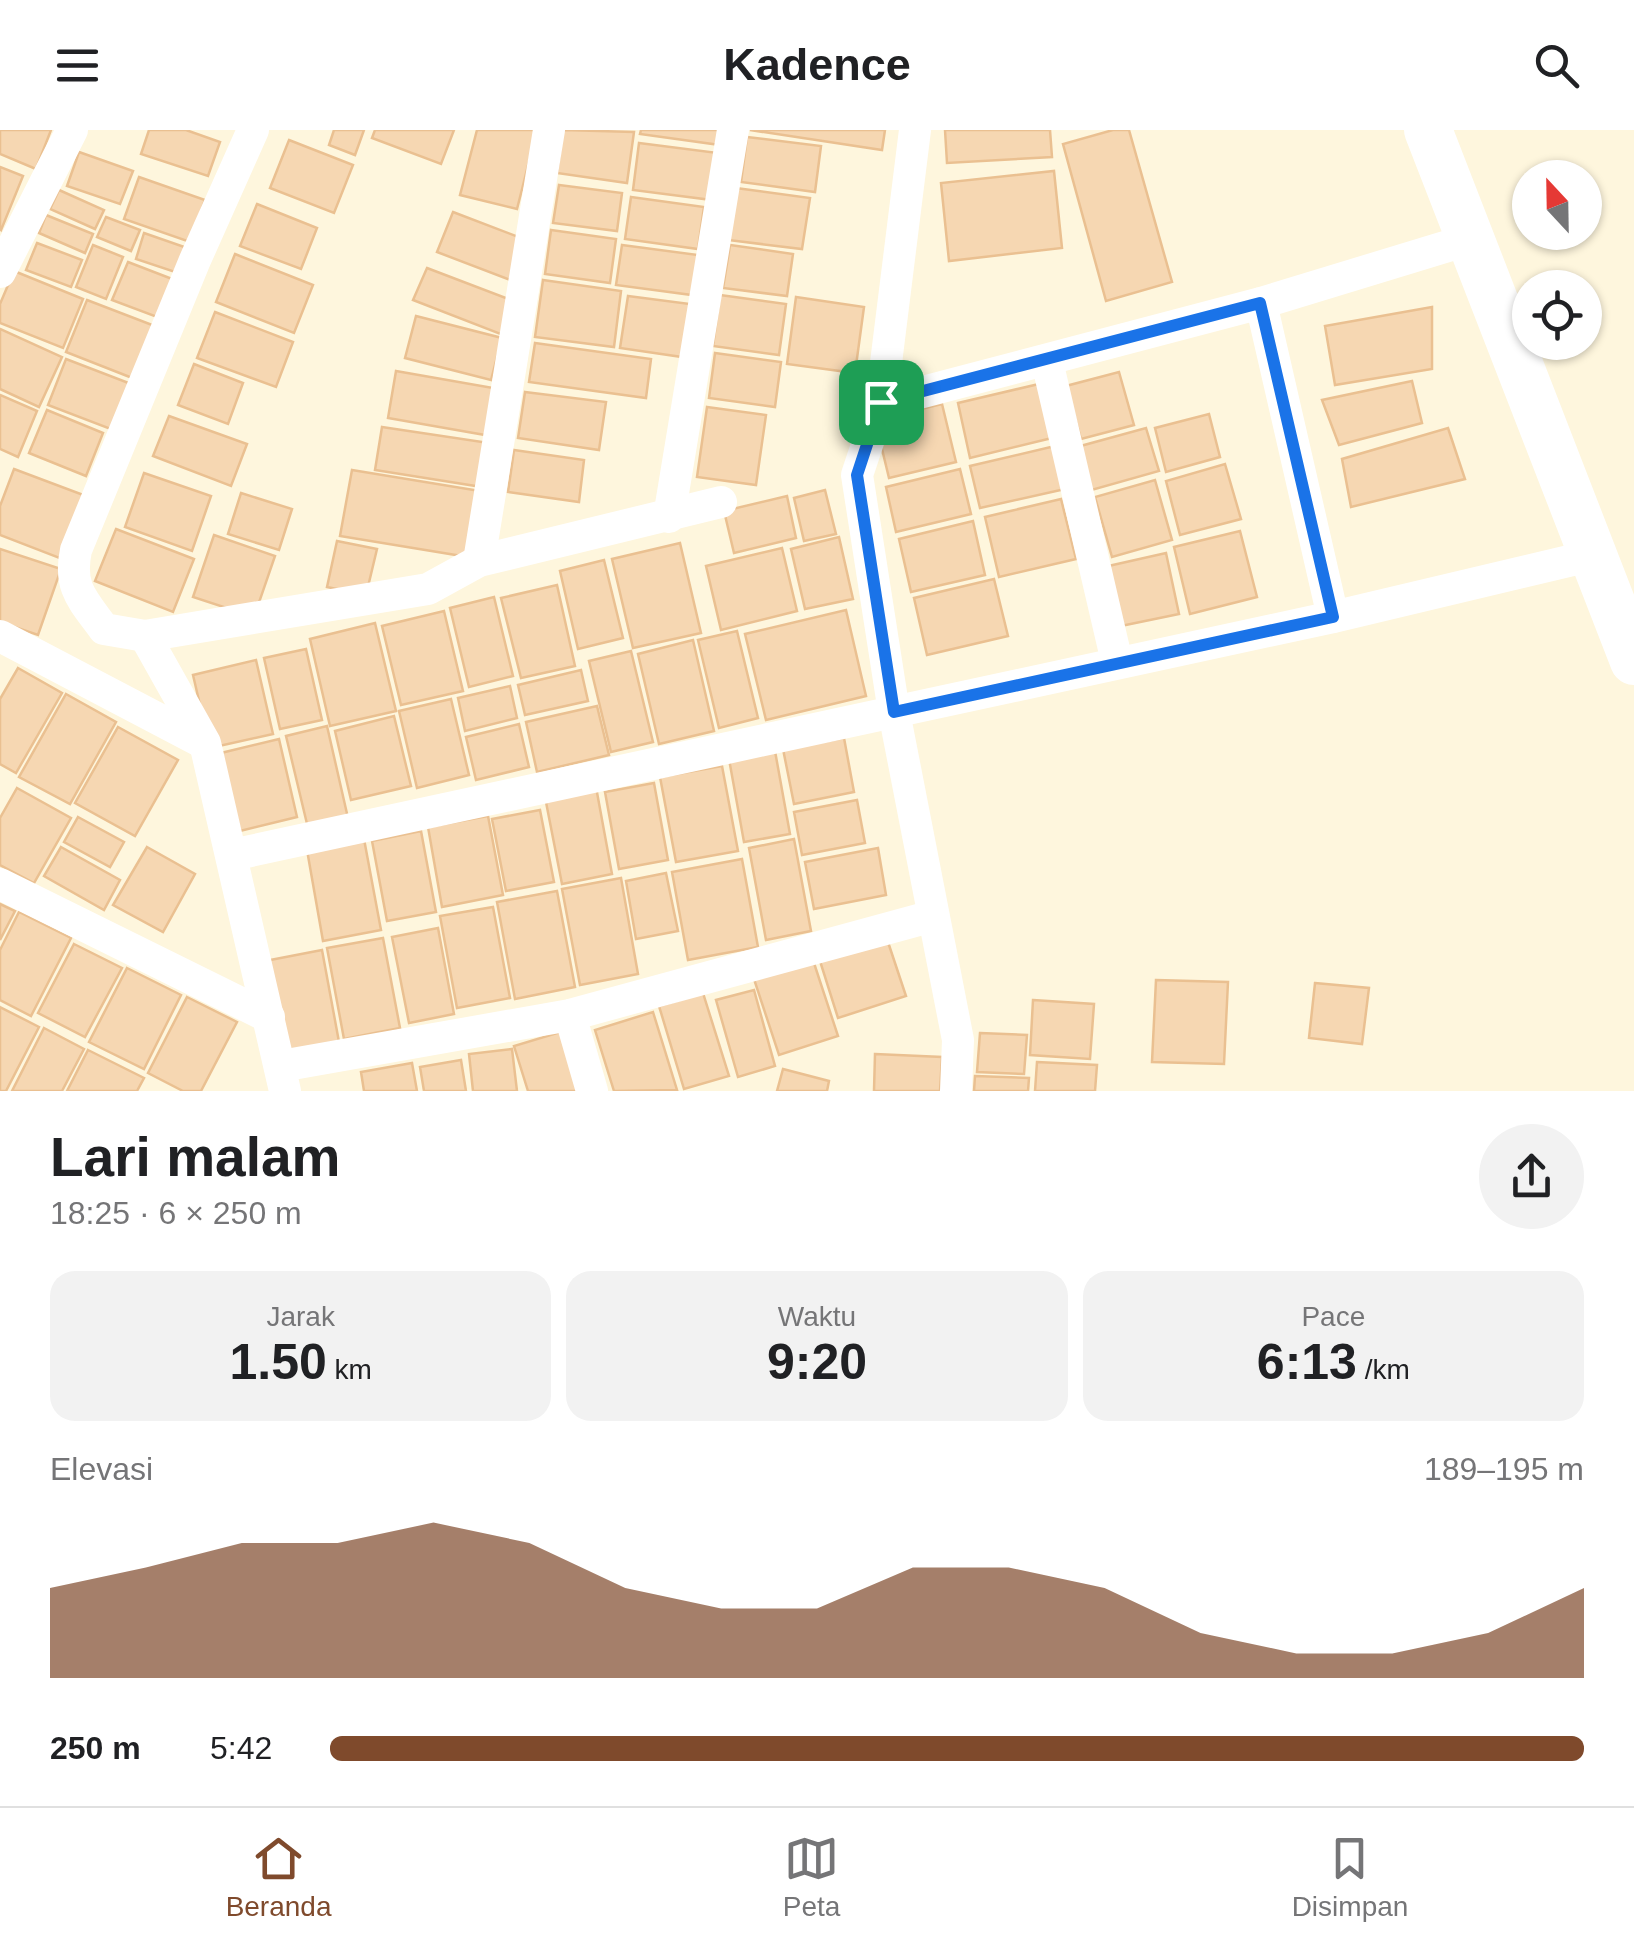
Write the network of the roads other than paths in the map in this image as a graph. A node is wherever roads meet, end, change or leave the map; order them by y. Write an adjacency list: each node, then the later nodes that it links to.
1 (72, 130): 8 (street)
2 (253, 130): 18 (street)
3 (549, 130): 15 (street)
4 (733, 130): 13 (street)
5 (915, 130): 11 (street)
6 (1428, 130): 7 (main road)
7 (1471, 239): 9 (street); 14 (main road)
8 (0, 272)
9 (1260, 303): 10 (street); 16 (street)
10 (1047, 361): 11 (street); 20 (street)
11 (881, 402): 21 (street)
12 (721, 502): 13 (street)
13 (668, 517): 15 (street)
14 (1594, 555): 16 (street); 19 (main road)
15 (479, 561): 18 (street)
16 (1333, 617): 20 (street)
17 (0, 636): 22 (street)
18 (145, 636): 22 (street)
19 (1634, 661)
20 (1117, 662): 21 (street)
21 (894, 712): 23 (street); 25 (street)
22 (205, 743): 23 (street)
23 (232, 856): 27 (street)
24 (0, 884): 27 (street)
25 (933, 916): 26 (street); 30 (street)
26 (570, 1015): 28 (street); 29 (street)
27 (270, 1017): 28 (street)
28 (283, 1079)
29 (592, 1091)
30 (956, 1091)

